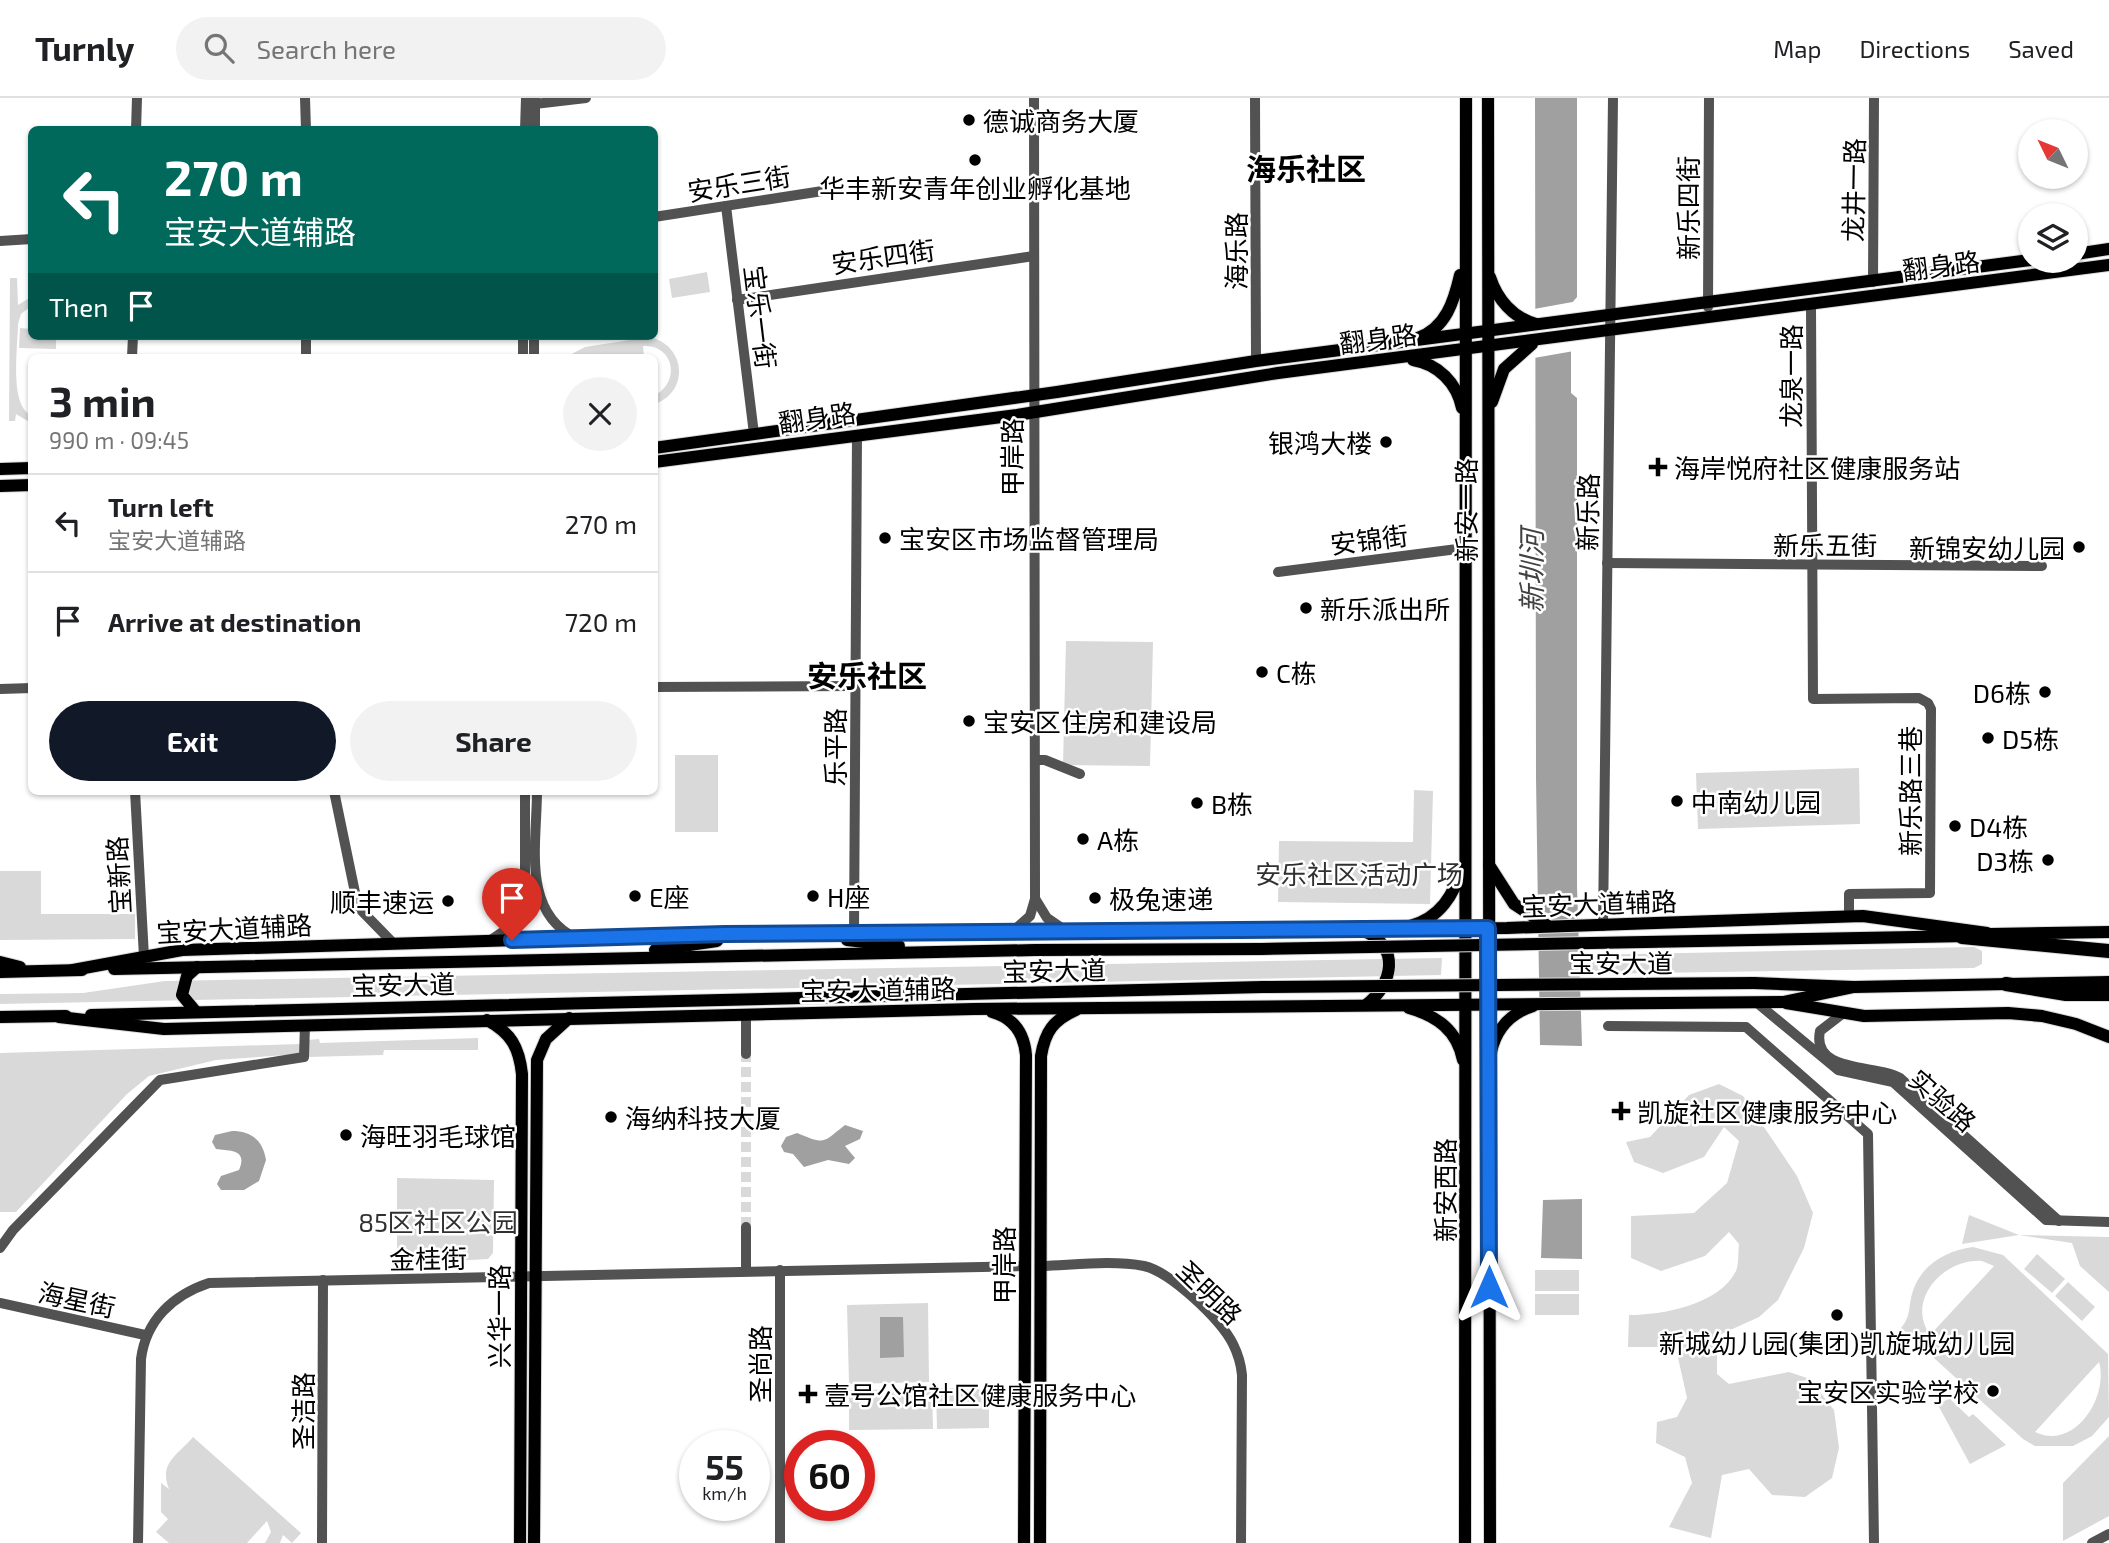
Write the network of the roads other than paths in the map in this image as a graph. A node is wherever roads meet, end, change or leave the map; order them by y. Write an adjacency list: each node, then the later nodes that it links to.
1 (136, 98): 12 (street)
2 (306, 98): 13 (street)
3 (586, 98): 11 (street)
4 (1034, 98): 24 (street, 甲岸路)
5 (1255, 98): 43 (street, 海乐路)
6 (1466, 98): 23 (main road, 新安一路)
7 (1488, 98): 27 (main road, 新安一路)
8 (1613, 98): 32 (street, 新乐路)
9 (1709, 98): 30 (street, 新乐四街)
10 (1874, 98): 28 (street, 龙井一路)
11 (531, 102): 14 (street); 15 (street)
12 (136, 126)
13 (306, 126)
14 (526, 126)
15 (534, 126)
16 (829, 191): 17 (street, 安乐三街)
17 (726, 206): 18 (street, 安乐三街); 29 (street, 宝乐一街)
18 (658, 216)
19 (28, 239): 20 (street)
20 (0, 241)
21 (2109, 249): 22 (main road)
22 (2088, 252)
23 (1465, 254): 37 (main road, 新安一路); 38 (main road)
24 (1034, 256): 29 (street, 安乐四街); 44 (street, 甲岸路)
25 (2018, 262): 28 (main road, 翻身路)
26 (2109, 265): 31 (main road, 翻身路)
27 (1488, 268): 34 (main road); 36 (main road, 新安一路)
28 (1873, 282): 30 (main road, 翻身路)
29 (737, 300): 48 (street, 宝乐一街)
30 (1708, 304): 32 (main road, 翻身路); 33 (street, 新乐四街)
31 (1811, 305): 33 (main road, 翻身路); 58 (street, 龙泉一路)
32 (1604, 318): 34 (main road, 翻身路); 35 (street, 新乐路)
33 (1708, 318): 35 (main road, 翻身路)
34 (1520, 324): 36 (main road, 翻身路)
35 (1605, 332): 40 (main road, 翻身路); 57 (street, 新乐路)
36 (1488, 333): 37 (main road, 翻身路); 39 (main road, 新安一路)
37 (1465, 335): 38 (main road, 翻身路); 41 (main road, 新安一路)
38 (1407, 343): 43 (main road, 翻身路)
39 (1488, 347): 40 (main road, 翻身路); 41 (main road, 翻身路); 47 (main road, 新安一路)
40 (1519, 348): 47 (main road)
41 (1465, 350): 42 (main road, 翻身路); 46 (main road, 新安一路)
42 (1403, 358): 45 (main road, 翻身路); 46 (main road)
43 (1256, 361): 44 (main road, 翻身路)
44 (1034, 395): 45 (street, 甲岸路); 48 (main road, 翻身路)
45 (1034, 412): 49 (main road, 翻身路); 66 (street, 甲岸路)
46 (1465, 423): 56 (main road, 新安一路)
47 (1488, 423): 73 (main road, 新安一路)
48 (754, 433): 50 (main road, 翻身路)
49 (856, 435): 51 (main road, 翻身路); 61 (street, 乐平路)
50 (658, 446)
51 (658, 462)
52 (28, 468): 53 (main road)
53 (0, 469)
54 (28, 485): 55 (main road)
55 (0, 486)
56 (1465, 548): 60 (street, 安锦街); 72 (main road, 新安一路)
57 (1607, 563): 58 (street, 新乐五街); 78 (street, 新乐路)
58 (1812, 565): 59 (street, 新乐五街); 65 (street, 龙泉一路)
59 (2042, 566)
60 (1278, 572)
61 (855, 686): 62 (street); 89 (street, 乐平路)
62 (658, 687)
63 (28, 688): 64 (street)
64 (0, 689)
65 (1813, 699): 75 (street, 新乐路三巷)
66 (1035, 760): 67 (street); 74 (street, 甲岸路)
67 (1080, 774)
68 (135, 795): 97 (street, 宝新路)
69 (335, 795): 94 (street)
70 (525, 795): 93 (street)
71 (537, 795): 92 (street)
72 (1466, 857): 80 (main road, 新安一路); 82 (main road)
73 (1488, 862): 76 (main road); 79 (main road, 新安一路)
74 (1035, 900): 84 (street); 85 (street)
75 (1849, 917): 78 (main road, 宝安大道辅路); 90 (main road, 宝安大道辅路)
76 (1529, 922): 78 (main road, 宝安大道辅路); 79 (main road, 宝安大道辅路)
77 (2109, 923): 86 (main road)
78 (1602, 926)
79 (1488, 928): 80 (main road, 宝安大道辅路); 101 (main road, 新安一路)
80 (1466, 929): 82 (main road, 宝安大道辅路); 100 (main road, 新安一路)
81 (1361, 930): 82 (main road, 宝安大道辅路); 85 (main road, 宝安大道辅路); 118 (main road)
82 (1389, 930)
83 (2109, 932): 86 (main road, 宝安大道)
84 (1009, 933): 85 (main road, 宝安大道辅路); 89 (main road, 宝安大道辅路)
85 (1070, 933)
86 (2066, 933): 90 (main road, 宝安大道)
87 (748, 934): 88 (main road, 宝安大道辅路); 92 (main road, 宝安大道辅路); 98 (main road)
88 (820, 934): 89 (main road, 宝安大道辅路); 95 (main road)
89 (854, 934)
90 (1994, 934): 91 (main road, 宝安大道)
91 (1962, 937): 95 (main road, 宝安大道, bridge); 96 (highway)
92 (576, 938): 93 (main road, 宝安大道辅路)
93 (490, 941): 94 (main road, 宝安大道辅路)
94 (394, 944): 97 (main road, 宝安大道辅路)
95 (972, 951): 98 (main road, 宝安大道)
96 (2109, 951)
97 (144, 957): 103 (main road, 宝安大道辅路)
98 (578, 958): 102 (main road, 宝安大道)
99 (0, 962): 104 (main road)
100 (1466, 963): 116 (main road, 新安西路)
101 (1488, 963): 117 (main road, 新安西路)
102 (197, 967): 103 (main road, 宝安大道); 121 (main road)
103 (73, 970): 104 (main road, 宝安大道)
104 (38, 971): 105 (main road, 宝安大道)
105 (0, 972)
106 (2109, 982): 107 (main road, 宝安大道)
107 (2006, 985): 108 (main road, 宝安大道); 110 (highway)
108 (1854, 987): 109 (main road, 宝安大道, bridge); 112 (main road)
109 (973, 994): 113 (main road, 宝安大道); 122 (main road)
110 (2109, 994)
111 (1756, 1002): 112 (main road, 宝安大道辅路); 114 (main road, 宝安大道辅路); 138 (street, 实验路)
112 (1783, 1002): 123 (main road)
113 (566, 1003): 121 (main road, 宝安大道); 124 (main road)
114 (1543, 1003): 117 (main road, 宝安大道辅路); 134 (main road)
115 (1395, 1004): 116 (main road, 宝安大道辅路); 118 (main road, 宝安大道辅路); 135 (main road)
116 (1466, 1004): 117 (main road, 宝安大道辅路); 135 (main road, 新安西路)
117 (1488, 1004): 134 (main road, 新安西路)
118 (1366, 1005): 119 (main road, 宝安大道辅路)
119 (1081, 1008): 120 (main road, 宝安大道辅路); 136 (main road, 甲岸路)
120 (985, 1009): 122 (main road, 宝安大道辅路); 137 (main road, 甲岸路)
121 (196, 1012): 126 (main road, 宝安大道)
122 (842, 1012): 125 (main road, 宝安大道辅路)
123 (1842, 1014): 132 (main road); 138 (street, 实验路)
124 (660, 1015): 125 (main road, 宝安大道辅路); 127 (main road, 宝安大道辅路)
125 (746, 1015): 133 (street)
126 (59, 1017): 128 (main road, 宝安大道); 130 (main road, 宝安大道辅路)
127 (569, 1018): 129 (main road, 宝安大道辅路); 147 (main road, 兴华一路)
128 (0, 1020)
129 (486, 1020): 130 (main road, 宝安大道辅路); 146 (main road, 兴华一路)
130 (305, 1026): 141 (street)
131 (1608, 1026): 162 (street)
132 (2106, 1037)
133 (746, 1054)
134 (1488, 1073): 161 (main road, 新安西路)
135 (1466, 1076): 160 (main road, 新安西路)
136 (1041, 1197): 137 (main road); 143 (main road, 甲岸路)
137 (1026, 1198): 142 (main road, 甲岸路)
138 (2059, 1222): 139 (street)
139 (2109, 1222)
140 (746, 1227): 144 (street)
141 (0, 1248)
142 (1026, 1266): 145 (street, 金桂街); 157 (main road, 甲岸路)
143 (1041, 1266): 158 (main road, 甲岸路); 159 (street, 圣明路)
144 (746, 1270): 145 (street, 金桂街); 147 (street, 金桂街)
145 (780, 1270): 156 (street, 圣尚路)
146 (520, 1277): 147 (street, 金桂街); 148 (street, 金桂街); 154 (main road, 兴华一路)
147 (535, 1277): 155 (main road, 兴华一路)
148 (323, 1280): 150 (street, 金桂街); 153 (street, 圣洁路)
149 (0, 1303): 150 (street, 海星街)
150 (145, 1335): 152 (street)
151 (2109, 1534): 163 (street)
152 (138, 1543)
153 (322, 1543)
154 (520, 1543)
155 (534, 1543)
156 (780, 1543)
157 (1024, 1543)
158 (1041, 1543)
159 (1241, 1543)
160 (1465, 1543)
161 (1490, 1543)
162 (1874, 1543)
163 (2092, 1543)

